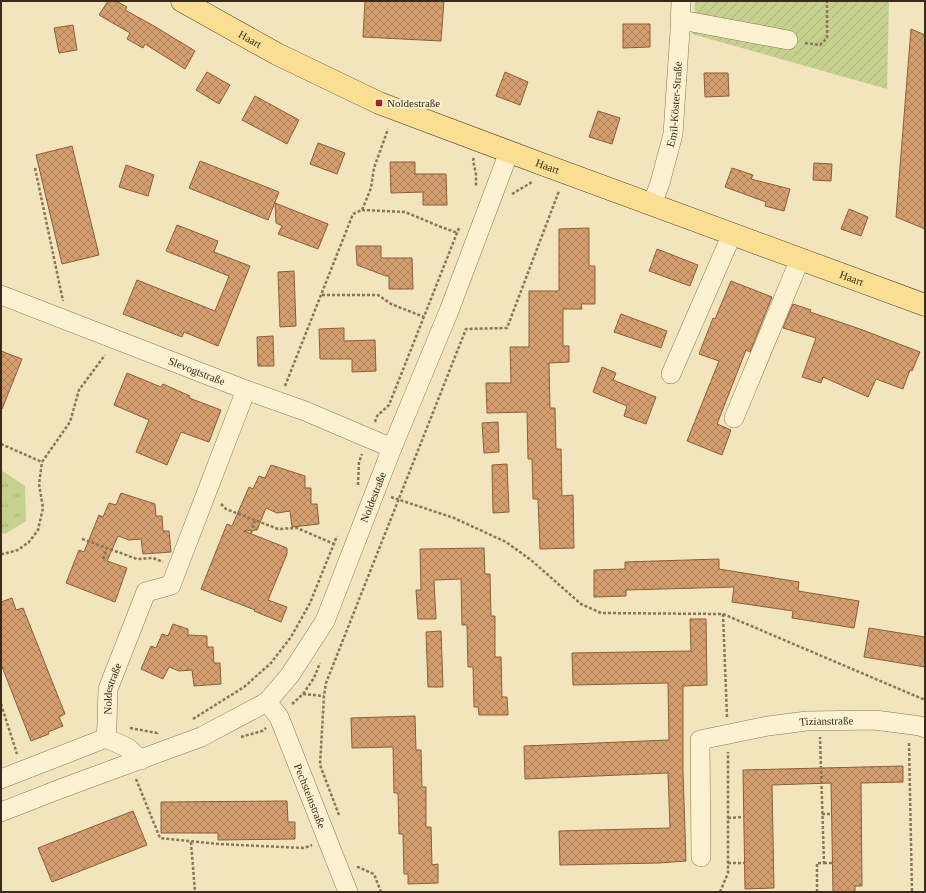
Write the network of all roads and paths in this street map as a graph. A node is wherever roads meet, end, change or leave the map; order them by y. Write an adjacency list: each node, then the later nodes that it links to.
1 (182, 1): 7 (main road, Haart)
2 (681, 1): 4 (street, Emil-Köster-Straße)
3 (827, 1): 5 (path)
4 (681, 20): 5 (street); 12 (street, Emil-Köster-Straße)
5 (788, 40)
6 (388, 129): 13 (path)
7 (482, 142): 8 (main road, Haart); 11 (path)
8 (509, 152): 12 (main road, Haart); 30 (street, Noldestraße)
9 (35, 168): 20 (path)
10 (558, 191): 35 (path)
11 (474, 193)
12 (652, 205): 16 (main road, Haart)
13 (362, 210): 15 (path); 19 (path)
14 (460, 226): 15 (path)
15 (458, 232): 22 (path)
16 (732, 234): 17 (main road, Haart); 24 (street)
17 (800, 258): 21 (main road, Haart); 27 (street)
18 (1, 295): 23 (street, Slevogtstraße)
19 (322, 295): 22 (path); 26 (path)
20 (64, 304)
21 (925, 305)
22 (424, 317): 28 (path)
23 (113, 339): 25 (street, Slevogtstraße); 31 (path)
24 (672, 374)
25 (246, 390): 26 (street, Slevogtstraße); 33 (street, Noldestraße)
26 (279, 402): 28 (street, Slevogtstraße)
27 (734, 418)
28 (368, 438): 30 (street, Slevogtstraße); 32 (path)
29 (1, 444): 31 (path)
30 (392, 448): 34 (street, Noldestraße)
31 (42, 462): 42 (path)
32 (358, 485)
33 (207, 491): 36 (path); 44 (street, Noldestraße)
34 (375, 492): 35 (path); 49 (street, Noldestraße)
35 (399, 500): 45 (path); 47 (path)
36 (255, 520): 38 (path); 40 (path)
37 (339, 531): 40 (path)
38 (251, 533)
39 (82, 539): 41 (path)
40 (334, 544): 51 (path)
41 (107, 548): 43 (path); 44 (path)
42 (1, 554)
43 (102, 559)
44 (178, 567): 55 (street, Noldestraße)
45 (723, 614): 48 (path); 56 (path)
46 (303, 694): 47 (path)
47 (324, 696): 63 (path)
48 (925, 700)
49 (267, 702): 57 (street, Noldestraße); 66 (street, Pechsteinstraße)
50 (1, 704): 58 (path)
51 (191, 721)
52 (820, 721): 53 (street, Tizianstraße); 56 (street, Tizianstraße); 61 (path)
53 (917, 726): 79 (path)
54 (163, 730): 55 (path)
55 (107, 731): 57 (street); 58 (street)
56 (727, 734): 65 (path); 68 (street, Tizianstraße)
57 (136, 762): 60 (street, Noldestraße); 67 (path)
58 (22, 770): 59 (street)
59 (1, 779)
60 (1, 812)
61 (822, 814): 62 (path); 72 (path)
62 (831, 814)
63 (339, 816)
64 (743, 817): 65 (path)
65 (728, 818): 70 (path)
66 (327, 839): 67 (path); 75 (street, Pechsteinstraße)
67 (191, 842): 74 (path)
68 (701, 857)
69 (356, 860): 76 (path)
70 (728, 863): 71 (path); 77 (path)
71 (744, 863)
72 (824, 863): 73 (path); 78 (path)
73 (832, 863)
74 (195, 892)
75 (348, 892)
76 (381, 892)
77 (720, 892)
78 (817, 892)
79 (912, 892)

